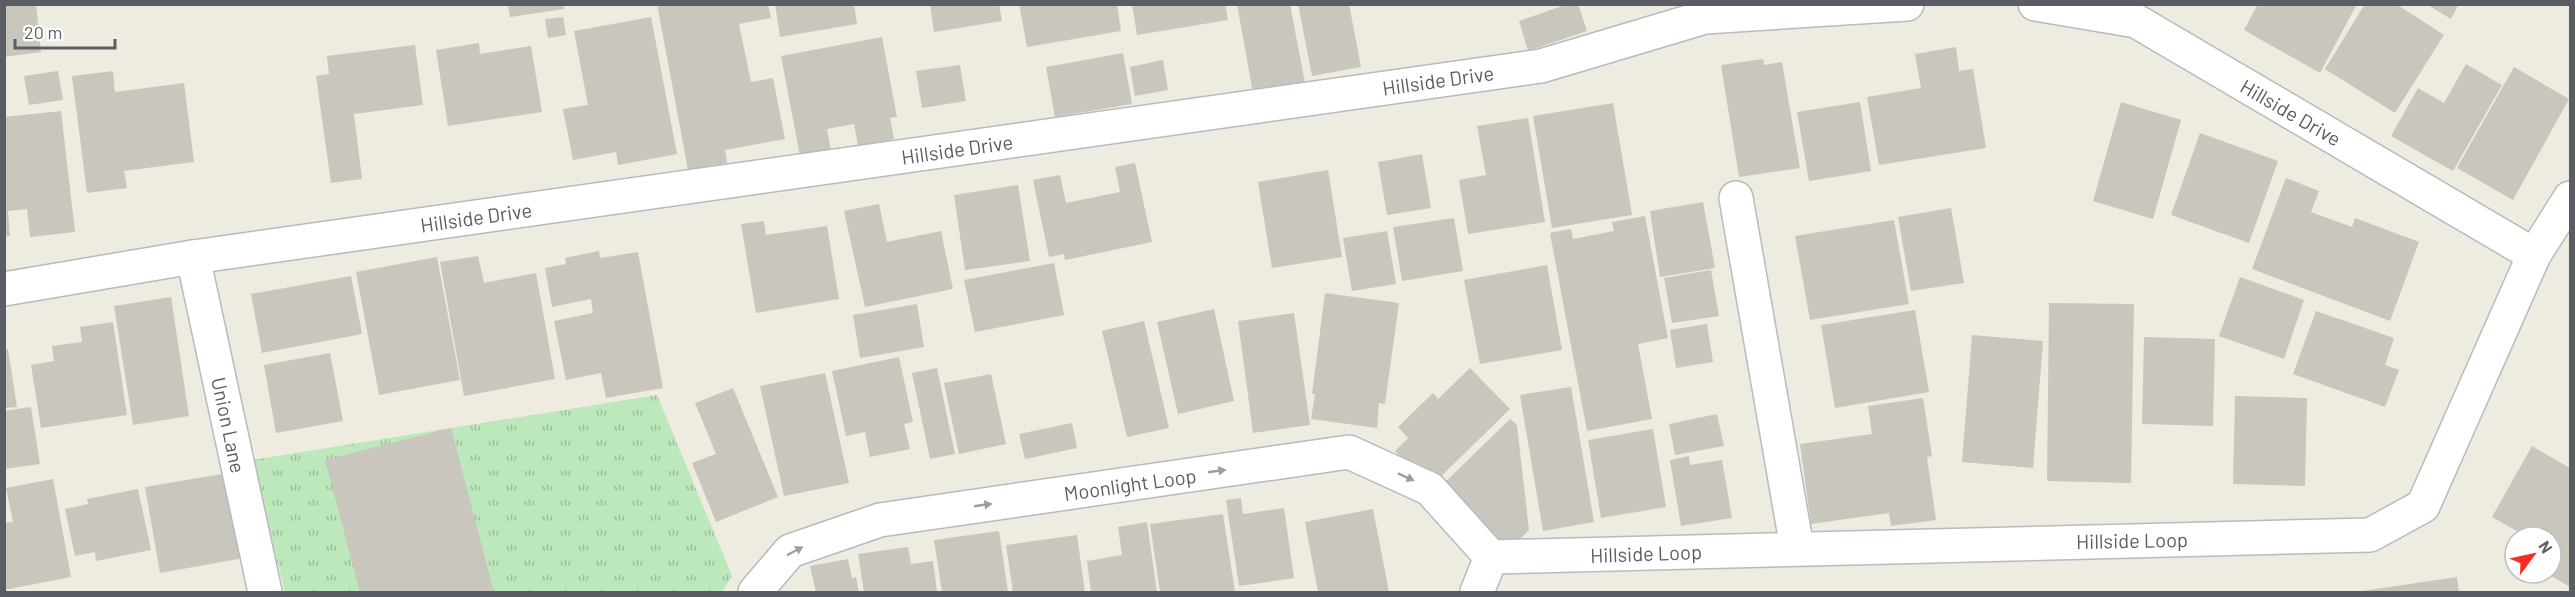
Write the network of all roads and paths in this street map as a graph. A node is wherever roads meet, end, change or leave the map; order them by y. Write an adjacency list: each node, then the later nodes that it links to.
1 (1907, 4): 3 (street, Hillside Drive)
2 (2035, 4): 6 (street, Hillside Drive)
3 (1706, 11): 7 (street, Hillside Drive)
4 (1736, 198): 9 (street)
5 (2571, 198): 6 (street, Hillside Loop)
6 (2534, 255): 9 (street, Hillside Loop)
7 (193, 257): 8 (street, Hillside Drive); 11 (street, Union Lane)
8 (4, 290)
9 (1797, 548): 10 (street, Hillside Loop)
10 (1491, 557): 12 (street, Moonlight Loop, one-way to 10); 13 (street)
11 (265, 592)
12 (755, 592)
13 (1477, 592)

